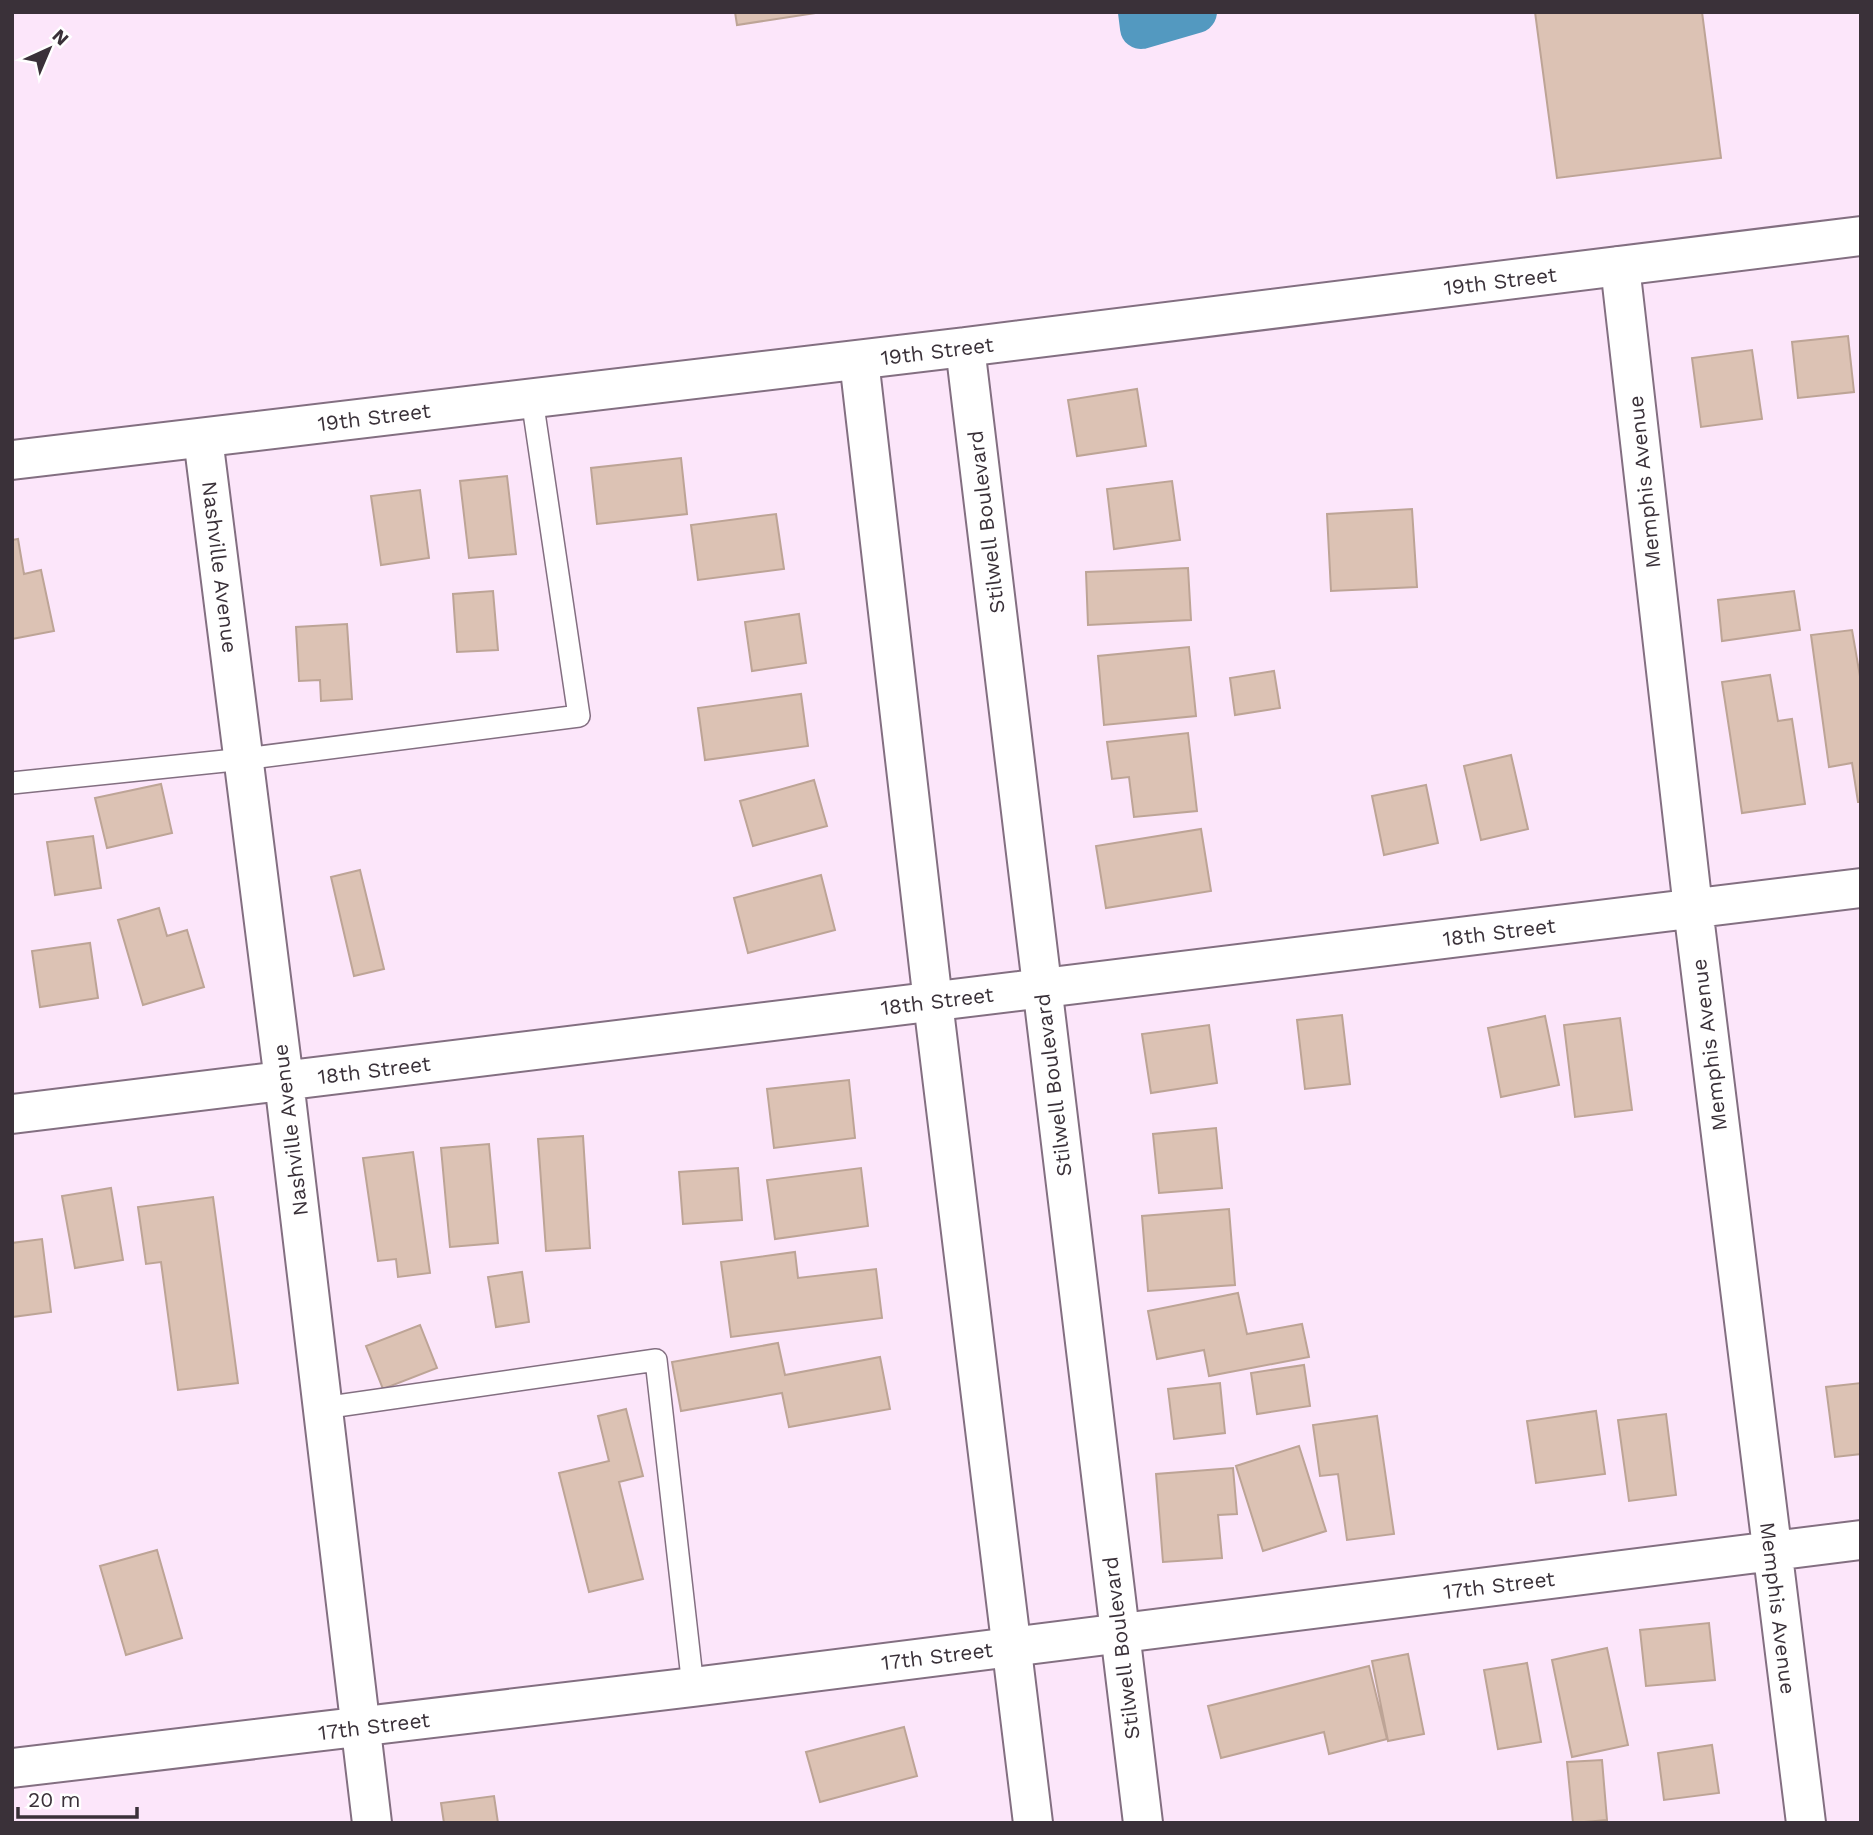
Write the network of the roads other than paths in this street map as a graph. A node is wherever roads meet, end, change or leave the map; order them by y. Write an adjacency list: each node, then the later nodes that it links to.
1 (1861, 236): 2 (street, 19th Street)
2 (1620, 266): 3 (street, 19th Street); 11 (street, Memphis Avenue)
3 (965, 347): 4 (street, 19th Street); 12 (street, Stilwell Boulevard)
4 (859, 360): 5 (street, 19th Street); 13 (street)
5 (532, 399): 6 (street, 19th Street); 8 (lane)
6 (204, 438): 7 (street, 19th Street); 8 (street, Nashville Avenue)
7 (12, 460)
8 (244, 759): 9 (lane); 14 (street, Nashville Avenue)
9 (12, 783)
10 (1861, 888): 11 (street, 18th Street)
11 (1693, 908): 12 (street, 18th Street); 18 (street, Memphis Avenue)
12 (1041, 988): 13 (street, 18th Street); 19 (street, Stilwell Boulevard)
13 (933, 1002): 14 (street, 18th Street); 20 (street)
14 (284, 1081): 15 (street, 18th Street); 16 (street, Nashville Avenue)
15 (12, 1114)
16 (323, 1408): 21 (lane); 22 (street, Nashville Avenue)
17 (1861, 1541): 18 (street, 17th Street)
18 (1771, 1551): 19 (street, 17th Street); 27 (street, Memphis Avenue)
19 (1119, 1633): 20 (street, 17th Street); 26 (street, Stilwell Boulevard)
20 (1011, 1647): 21 (street, 17th Street); 25 (street)
21 (693, 1687): 22 (street, 17th Street)
22 (360, 1727): 23 (street, 17th Street); 24 (street, Nashville Avenue)
23 (12, 1768)
24 (372, 1823)
25 (1032, 1823)
26 (1143, 1823)
27 (1805, 1823)

